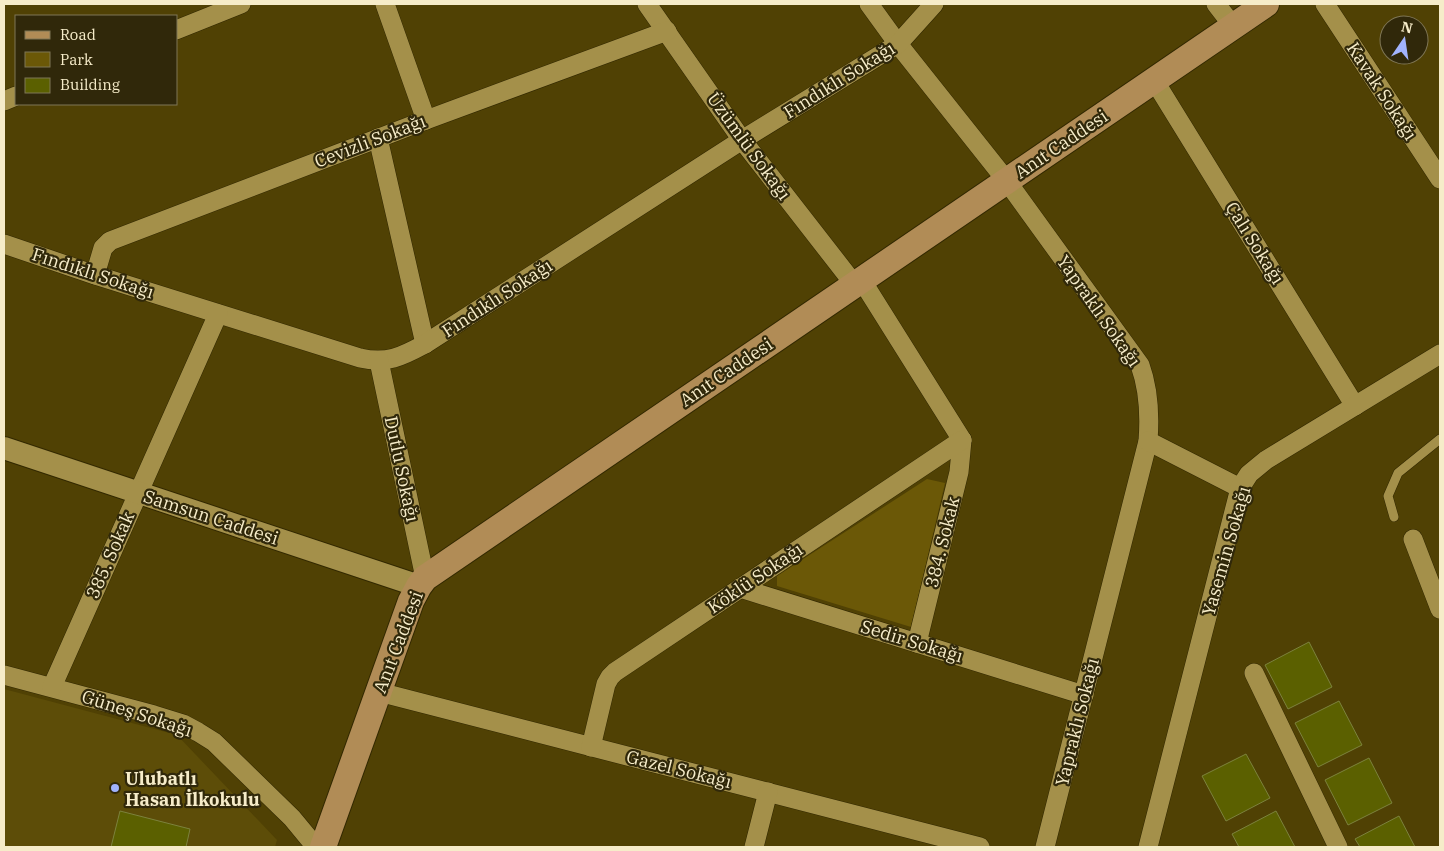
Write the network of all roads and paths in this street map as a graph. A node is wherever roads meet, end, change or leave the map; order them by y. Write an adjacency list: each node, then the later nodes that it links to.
1 (241, 4): 10 (street)
2 (386, 4): 14 (street)
3 (648, 4): 11 (street, Üzümlü Sokağı)
4 (869, 4): 12 (street, Yapraklı Sokağı)
5 (934, 4): 12 (street, Fındıklı Sokağı)
6 (1216, 4): 9 (street)
7 (1266, 4): 9 (main road, Anıt Caddesi)
8 (1325, 4): 17 (street, Kavak Sokağı)
9 (1233, 26): 13 (main road, Anıt Caddesi)
10 (178, 29)
11 (666, 31): 14 (street, Cevizli Sokağı); 16 (street, Üzümlü Sokağı)
12 (898, 44): 16 (street, Fındıklı Sokağı); 18 (street, Yapraklı Sokağı)
13 (1154, 80): 18 (main road, Anıt Caddesi); 26 (street, Çalı Sokağı)
14 (426, 120): 15 (street, Cevizli Sokağı)
15 (378, 138): 20 (street, Cevizli Sokağı); 23 (street)
16 (742, 140): 21 (street, Üzümlü Sokağı); 23 (street, Fındıklı Sokağı)
17 (1440, 179)
18 (1006, 180): 21 (main road, Anıt Caddesi); 29 (street, Yapraklı Sokağı)
19 (4, 244): 20 (street, Fındıklı Sokağı)
20 (95, 275): 22 (street, Fındıklı Sokağı)
21 (858, 282): 28 (street, Üzümlü Sokağı); 35 (main road, Anıt Caddesi)
22 (218, 314): 25 (street, Fındıklı Sokağı); 32 (street, 385. Sokak)
23 (425, 344): 25 (street, Fındıklı Sokağı)
24 (1440, 354): 26 (street, Yasemin Sokağı)
25 (378, 361): 35 (street, Dutlu Sokağı)
26 (1355, 406): 31 (street, Yasemin Sokağı)
27 (1440, 439): 33 (lane)
28 (962, 440): 36 (street, Köklü Sokağı); 38 (street, 384. Sokak)
29 (1148, 441): 31 (street); 43 (street, Yapraklı Sokağı)
30 (4, 448): 32 (street, Samsun Caddesi)
31 (1240, 488): 51 (street, Yasemin Sokağı)
32 (138, 493): 35 (street, Samsun Caddesi); 41 (street, 385. Sokak)
33 (1394, 517)
34 (1412, 539): 37 (street)
35 (422, 582): 42 (main road, Anıt Caddesi)
36 (740, 588): 38 (street, Sedir Sokağı); 44 (street, Köklü Sokağı)
37 (1440, 609)
38 (917, 643): 43 (street, Sedir Sokağı)
39 (1254, 673): 52 (street)
40 (4, 675): 41 (street, Güneş Sokağı)
41 (52, 688): 46 (street, Güneş Sokağı)
42 (378, 692): 44 (street, Gazel Sokağı); 47 (main road, Anıt Caddesi)
43 (1084, 694): 50 (street, Yapraklı Sokağı)
44 (591, 747): 45 (street, Gazel Sokağı)
45 (768, 792): 48 (street); 49 (street, Gazel Sokağı)
46 (316, 847)
47 (324, 847)
48 (754, 847)
49 (980, 847)
50 (1046, 847)
51 (1148, 847)
52 (1338, 847)

